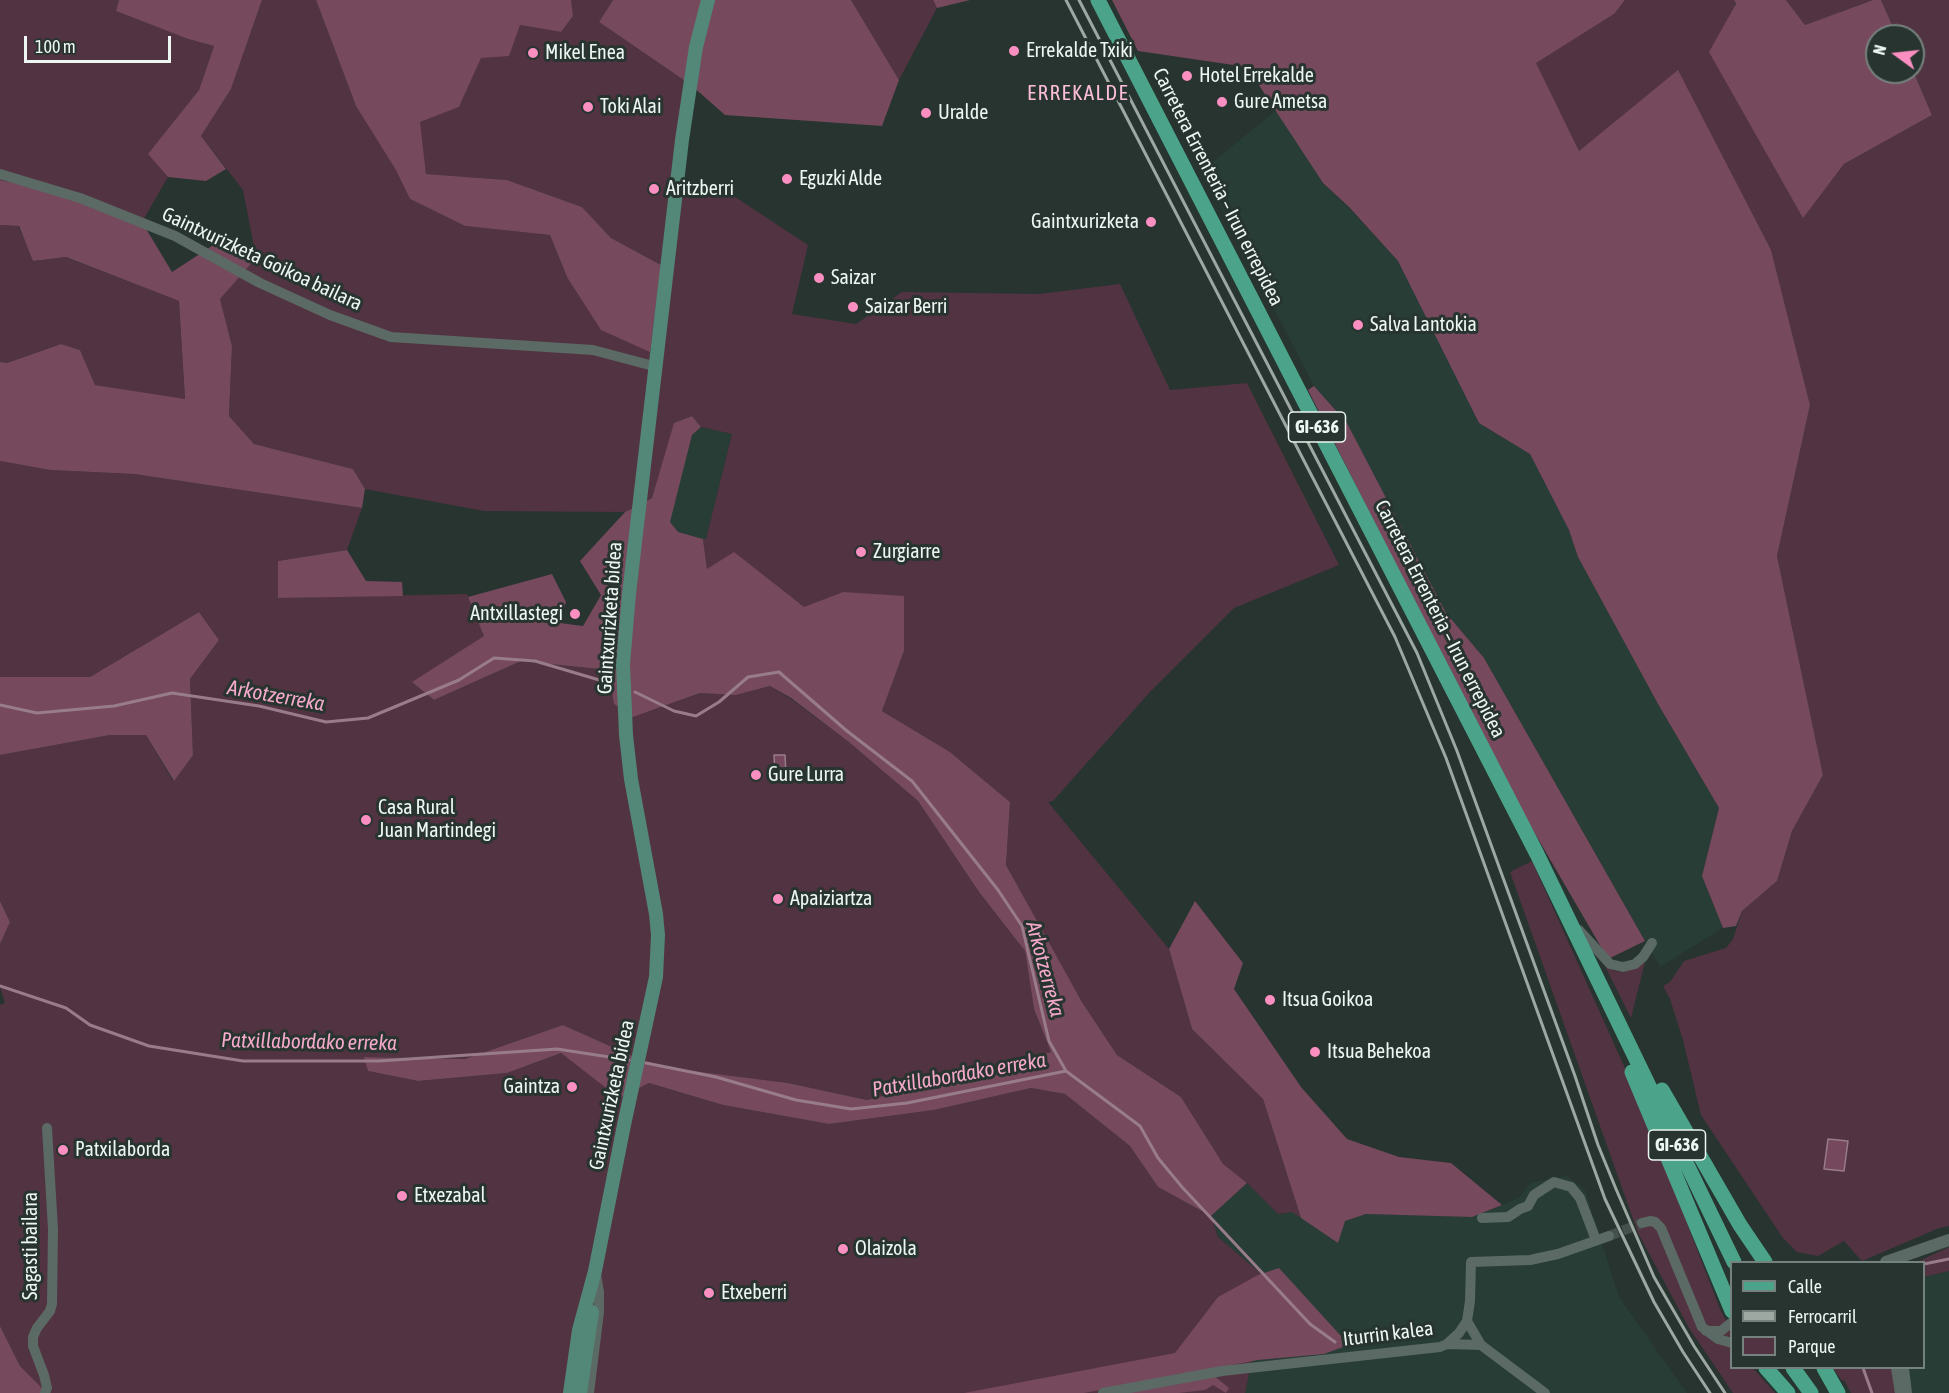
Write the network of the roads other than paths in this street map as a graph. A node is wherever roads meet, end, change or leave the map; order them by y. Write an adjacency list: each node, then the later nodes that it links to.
1 (708, 0): 4 (main road, Gaintxurizketa bidea)
2 (1098, 0): 5 (main road, Carretera Errenteria – Irun errepidea / GI-636)
3 (0, 174): 4 (street, Gaintxurizketa Goikoa bailara)
4 (657, 367): 18 (main road, Gaintxurizketa bidea)
5 (1566, 915): 6 (street); 7 (main road, Carretera Errenteria – Irun errepidea / GI-636)
6 (1652, 943)
7 (1606, 996): 8 (main road, Carretera Errenteria – Irun errepidea / GI-636); 19 (main road)
8 (1621, 1027): 15 (main road, Carretera Errenteria – Irun errepidea / GI-636); 16 (main road)
9 (47, 1128): 33 (street, Sagasti bailara)
10 (1482, 1218): 13 (street)
11 (1642, 1223): 22 (street)
12 (1609, 1236): 13 (street)
13 (1596, 1240): 20 (street)
14 (1949, 1240): 17 (street)
15 (1733, 1261)
16 (1764, 1261)
17 (1891, 1261)
18 (595, 1271): 32 (main road, Gaintxurizketa bidea); 34 (main road, Gaintxurizketa bidea); 35 (street)
19 (1730, 1309)
20 (1467, 1321): 24 (street, Iturrin kalea); 25 (street)
21 (1730, 1323): 22 (street)
22 (1706, 1331): 23 (street)
23 (1730, 1343)
24 (1447, 1344): 25 (street); 36 (street, Iturrin kalea)
25 (1481, 1345): 37 (street)
26 (1767, 1369): 38 (main road)
27 (1795, 1369): 39 (main road)
28 (1825, 1369): 40 (main road)
29 (1896, 1369): 41 (street)
30 (1903, 1369): 41 (street)
31 (1903, 1369): 42 (street)
32 (572, 1389)
33 (45, 1393)
34 (579, 1393)
35 (589, 1393)
36 (1103, 1393)
37 (1545, 1393)
38 (1788, 1393)
39 (1811, 1393)
40 (1838, 1393)
41 (1900, 1393)
42 (1907, 1393)

